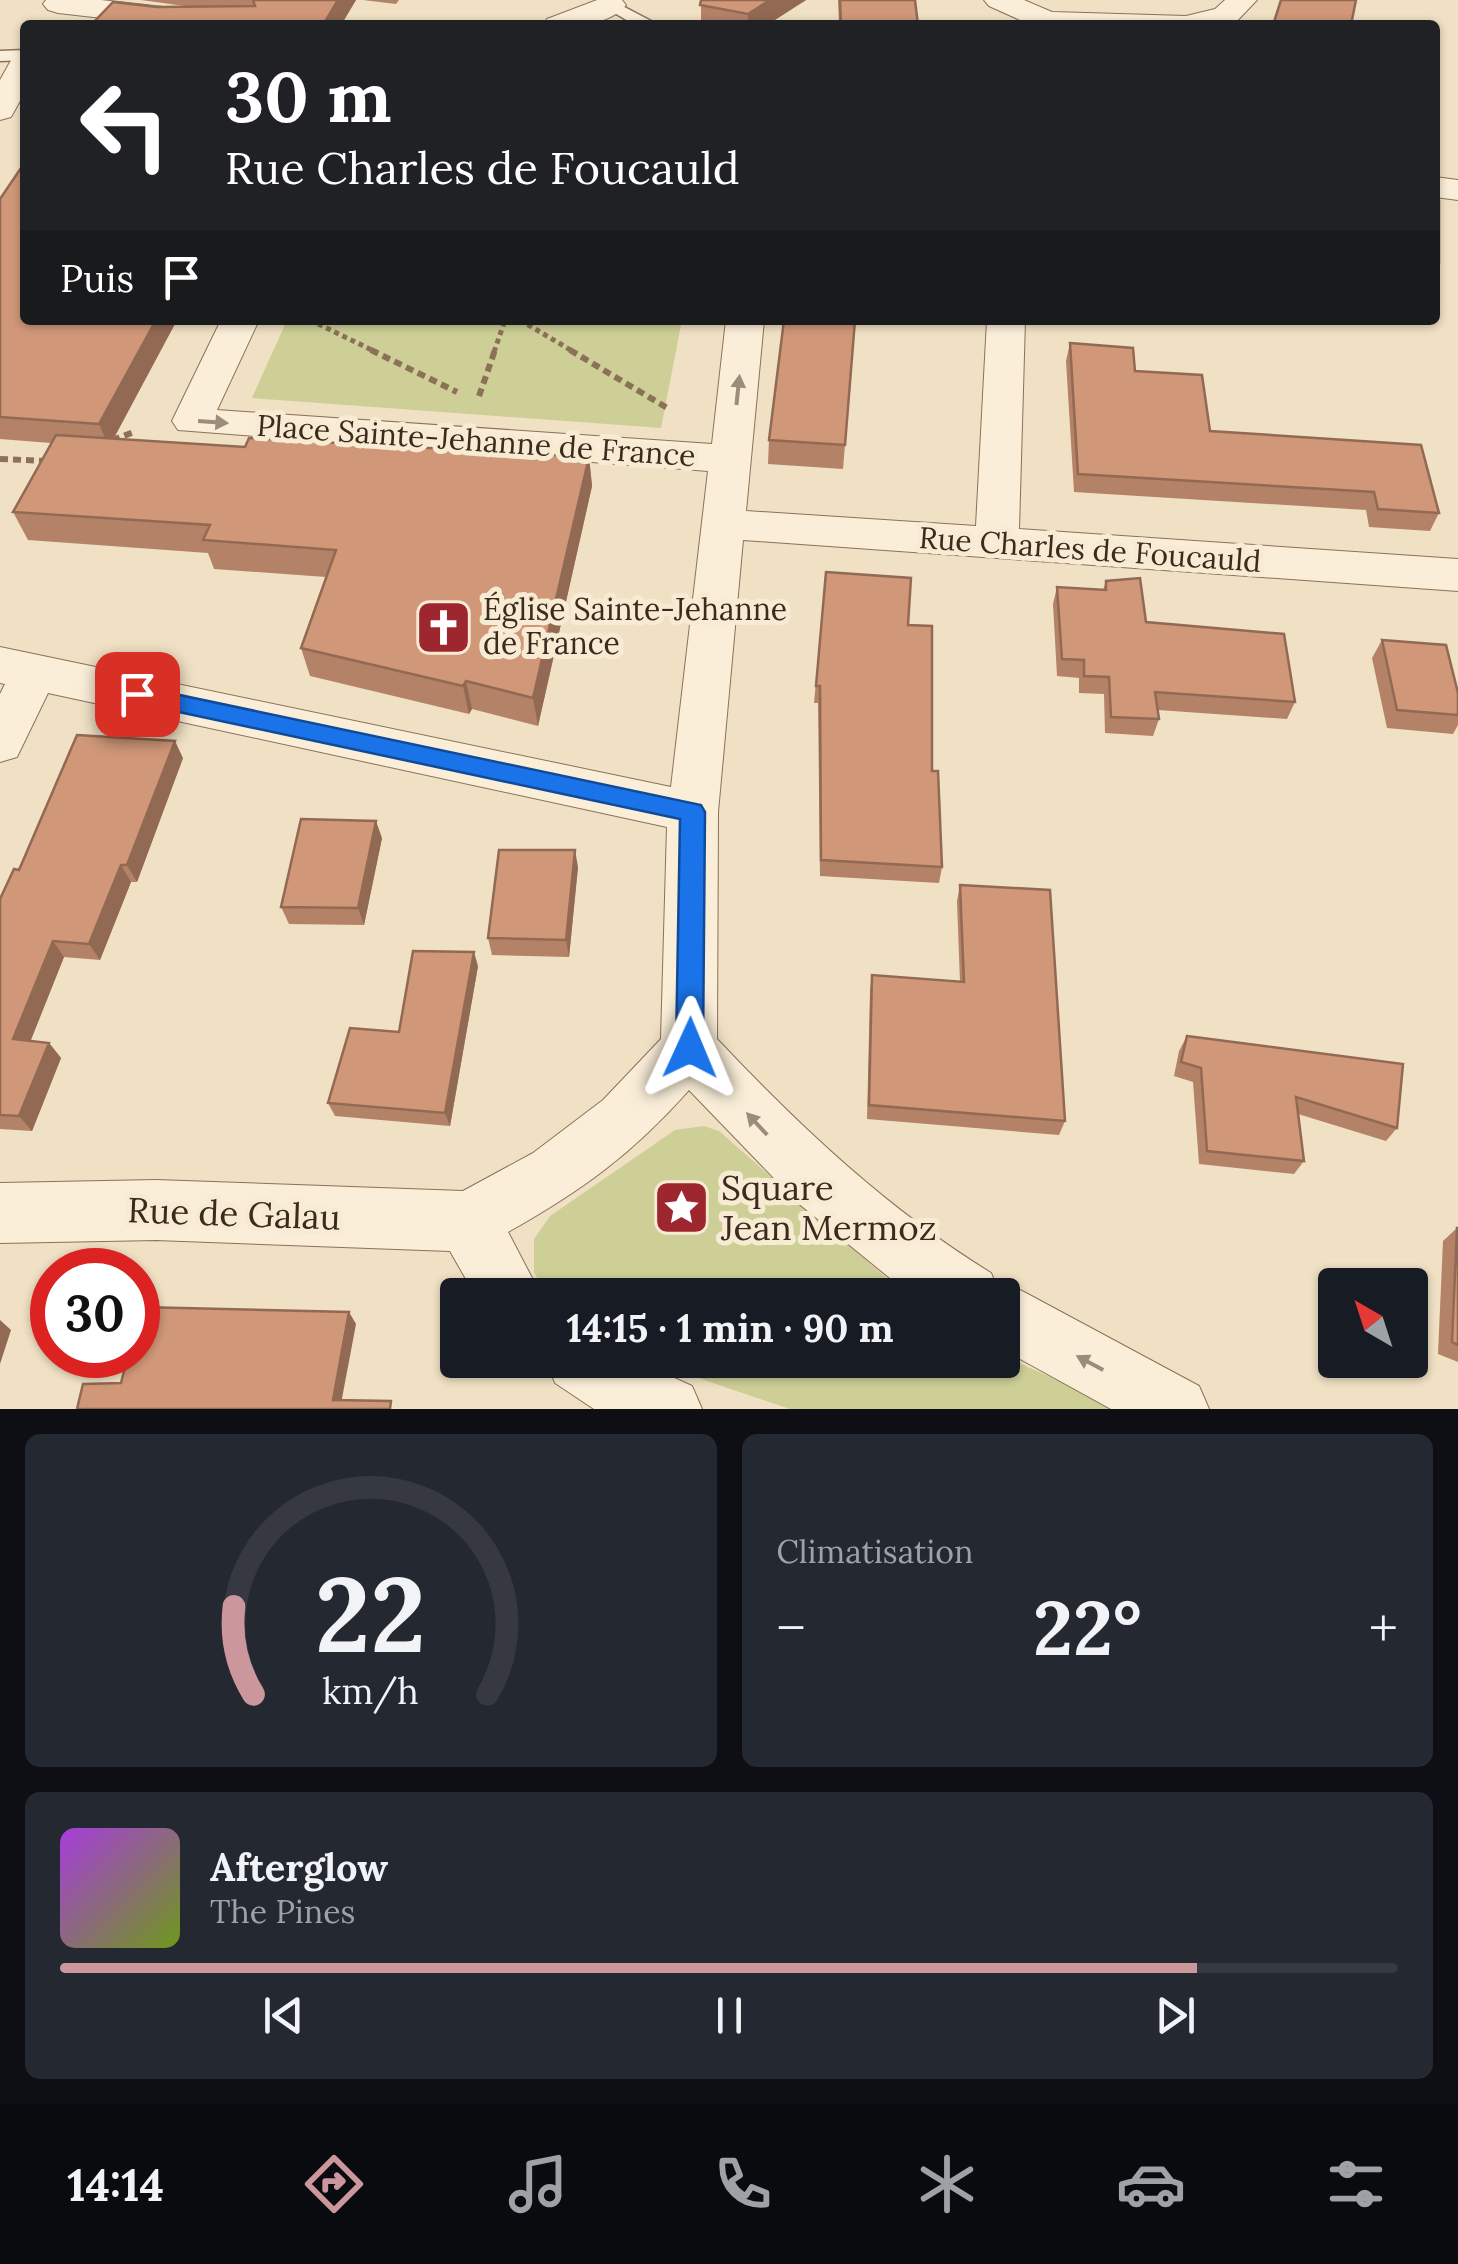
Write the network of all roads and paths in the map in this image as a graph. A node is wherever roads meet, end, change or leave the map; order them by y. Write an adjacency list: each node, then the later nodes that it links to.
1 (999, 0): 7 (street)
2 (1242, 0): 8 (street)
3 (54, 10): 5 (street)
4 (613, 10): 6 (street)
5 (180, 20)
6 (576, 20)
7 (1040, 20)
8 (1215, 20)
9 (20, 69): 10 (street)
10 (0, 110)
11 (238, 325): 18 (street, Place Sainte-Jehanne de France, one-way to 18)
12 (318, 325): 18 (path)
13 (504, 325): 18 (path)
14 (528, 325): 17 (path)
15 (744, 325): 22 (street, Place Sainte-Jehanne de France, one-way to 15)
16 (1006, 325): 25 (street)
17 (670, 410)
18 (470, 421): 22 (street, Place Sainte-Jehanne de France)
19 (134, 432): 20 (path)
20 (103, 444)
21 (0, 459): 23 (path)
22 (731, 459): 24 (street)
23 (56, 462)
24 (723, 524): 25 (street, Rue Charles de Foucauld); 29 (street)
25 (996, 543): 26 (street, Rue Charles de Foucauld)
26 (1458, 575)
27 (17, 668): 28 (street); 29 (street)
28 (0, 743)
29 (692, 812): 30 (street)
30 (690, 1048): 32 (street); 34 (street, one-way to 30)
31 (0, 1213): 32 (street, Rue de Galau)
32 (467, 1221): 33 (street)
33 (500, 1278)
34 (944, 1278)
35 (1020, 1324): 38 (street, one-way to 35)
36 (606, 1378): 37 (street)
37 (669, 1409)
38 (1176, 1409)

